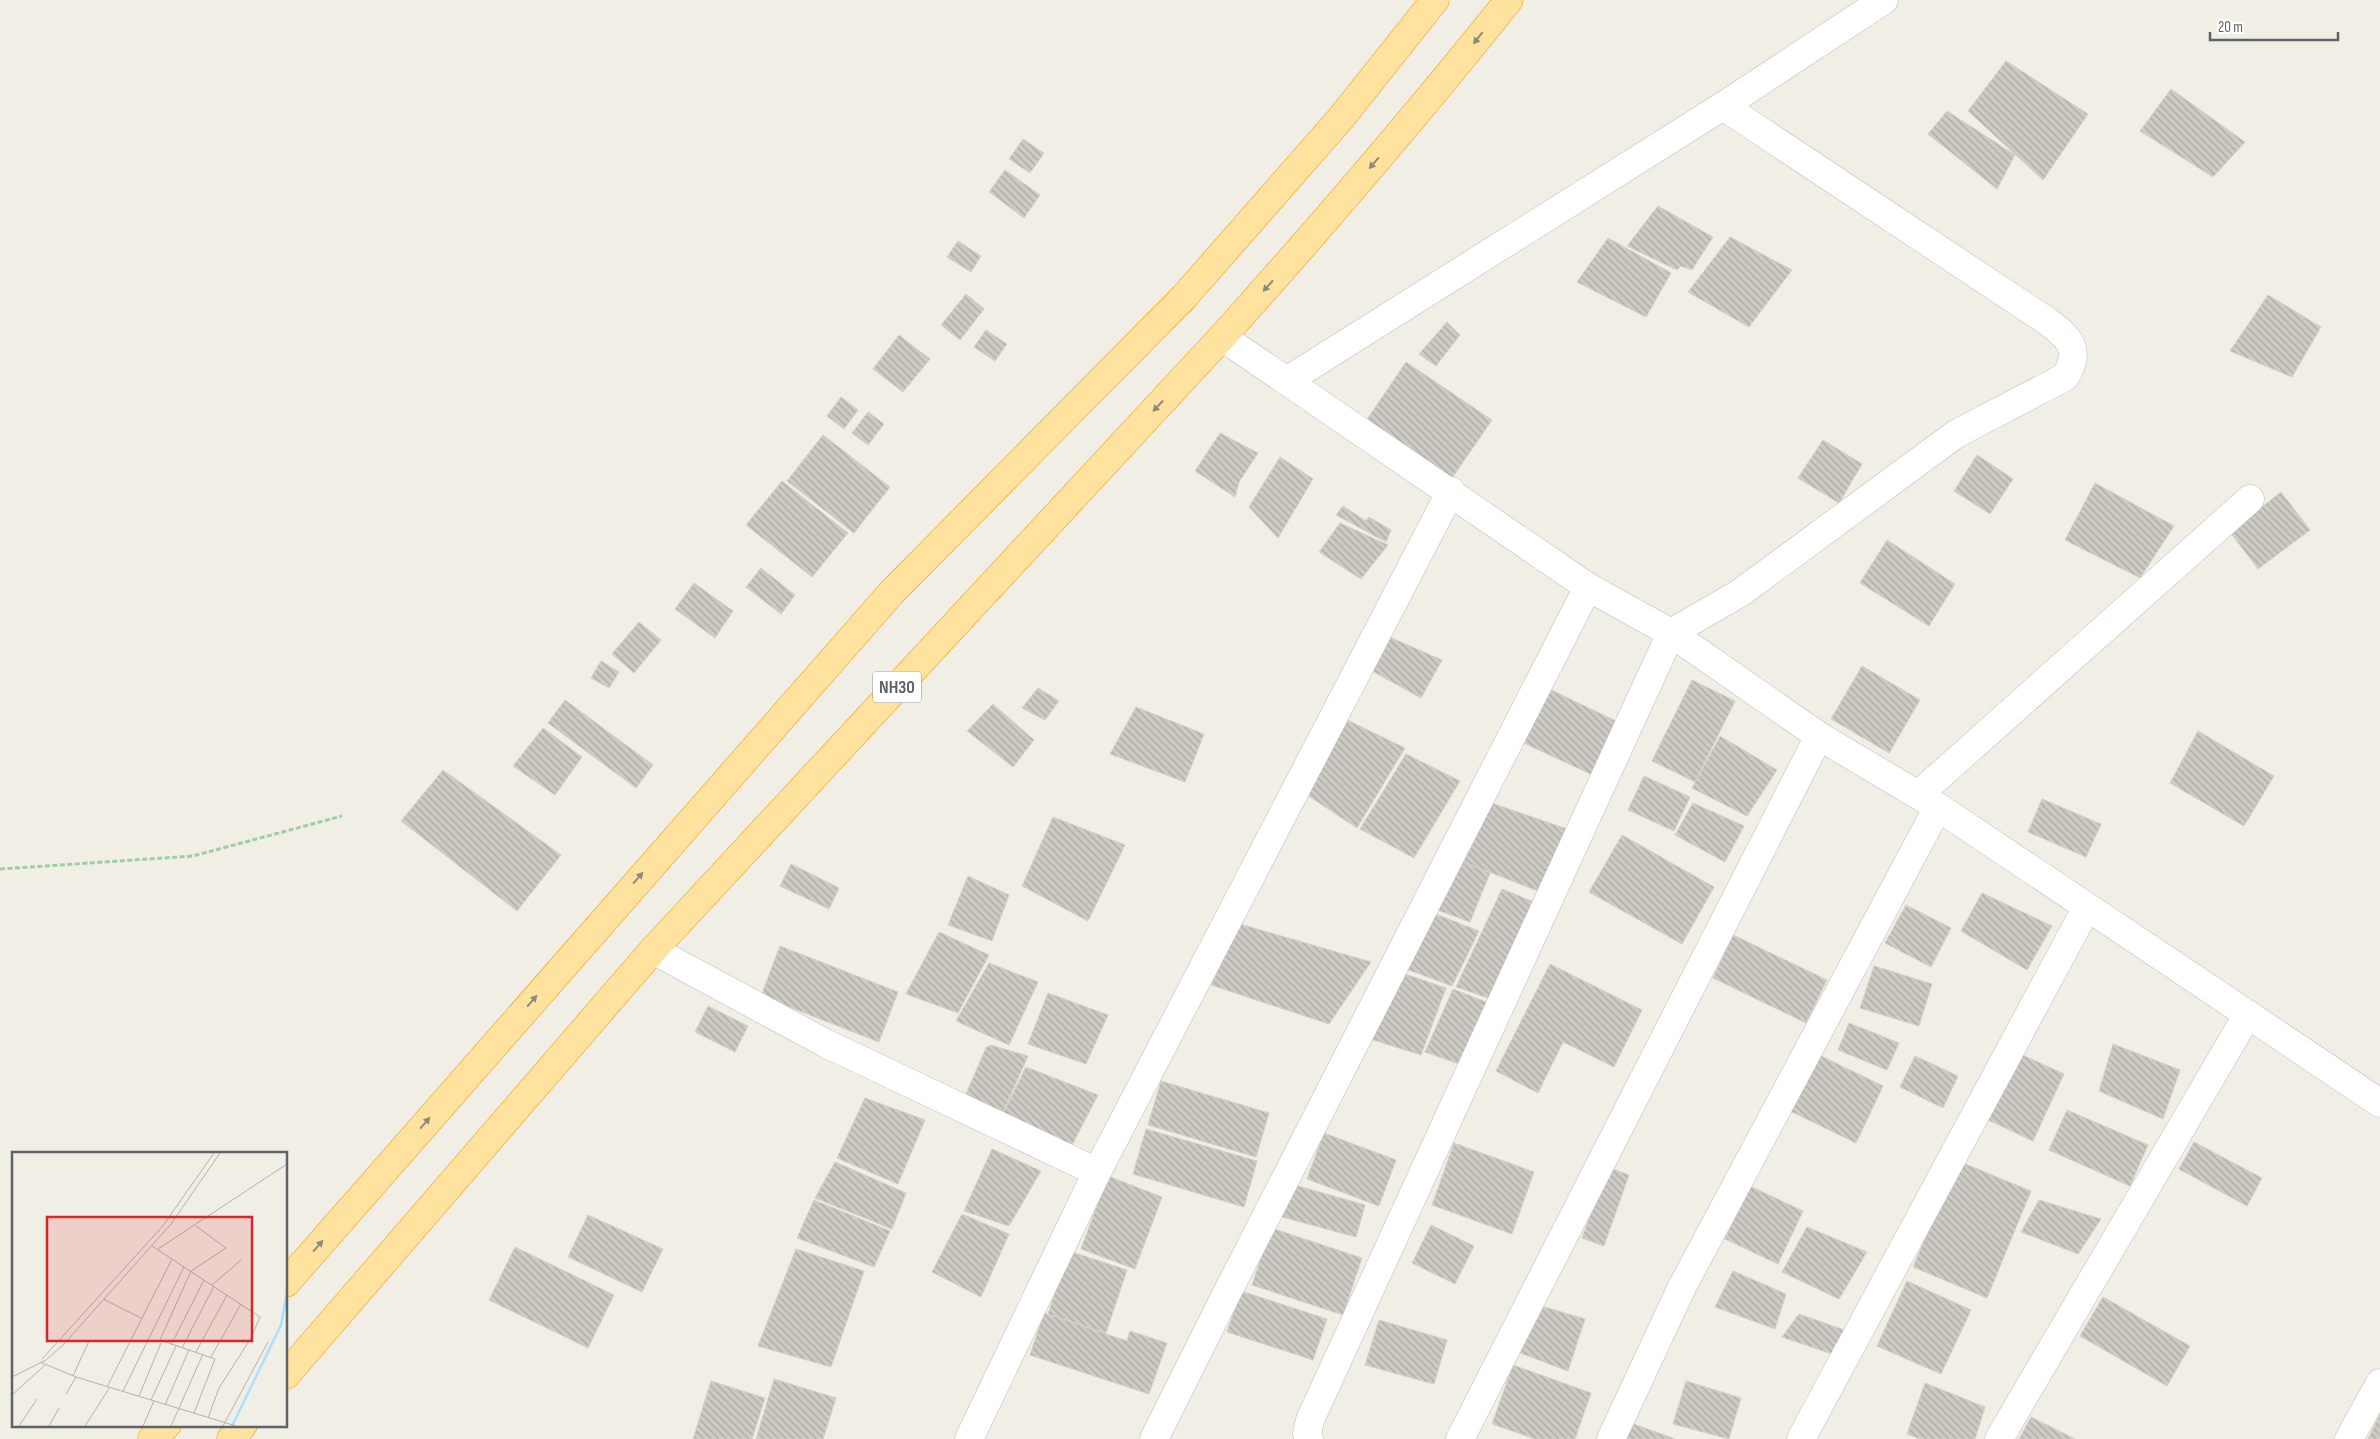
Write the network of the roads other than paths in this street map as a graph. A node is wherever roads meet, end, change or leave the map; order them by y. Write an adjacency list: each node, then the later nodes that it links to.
1 (1436, 0): 18 (highway, one-way to 1)
2 (1508, 0): 5 (highway, NH30, one-way to 5)
3 (1884, 0): 4 (street)
4 (1723, 106): 6 (street); 10 (street)
5 (1222, 337): 6 (street); 14 (highway, NH30, one-way to 14)
6 (1288, 380): 7 (street)
7 (1451, 491): 9 (street); 17 (street)
8 (2250, 500): 12 (street)
9 (1588, 587): 10 (street); 26 (street)
10 (1671, 633): 11 (street); 27 (street)
11 (1819, 736): 12 (street); 28 (street)
12 (1928, 801): 13 (street); 29 (street)
13 (2087, 907): 15 (street); 30 (street)
14 (653, 950): 17 (street); 19 (highway, NH30)
15 (2248, 1014): 16 (street); 31 (street)
16 (2380, 1103)
17 (1097, 1172): 25 (street)
18 (288, 1281)
19 (288, 1373)
20 (2380, 1383): 32 (street)
21 (166, 1426): 23 (highway)
22 (242, 1426): 24 (highway)
23 (152, 1439)
24 (231, 1439)
25 (969, 1439)
26 (1154, 1439)
27 (1309, 1439)
28 (1460, 1439)
29 (1611, 1439)
30 (1801, 1439)
31 (1999, 1439)
32 (2349, 1439)

